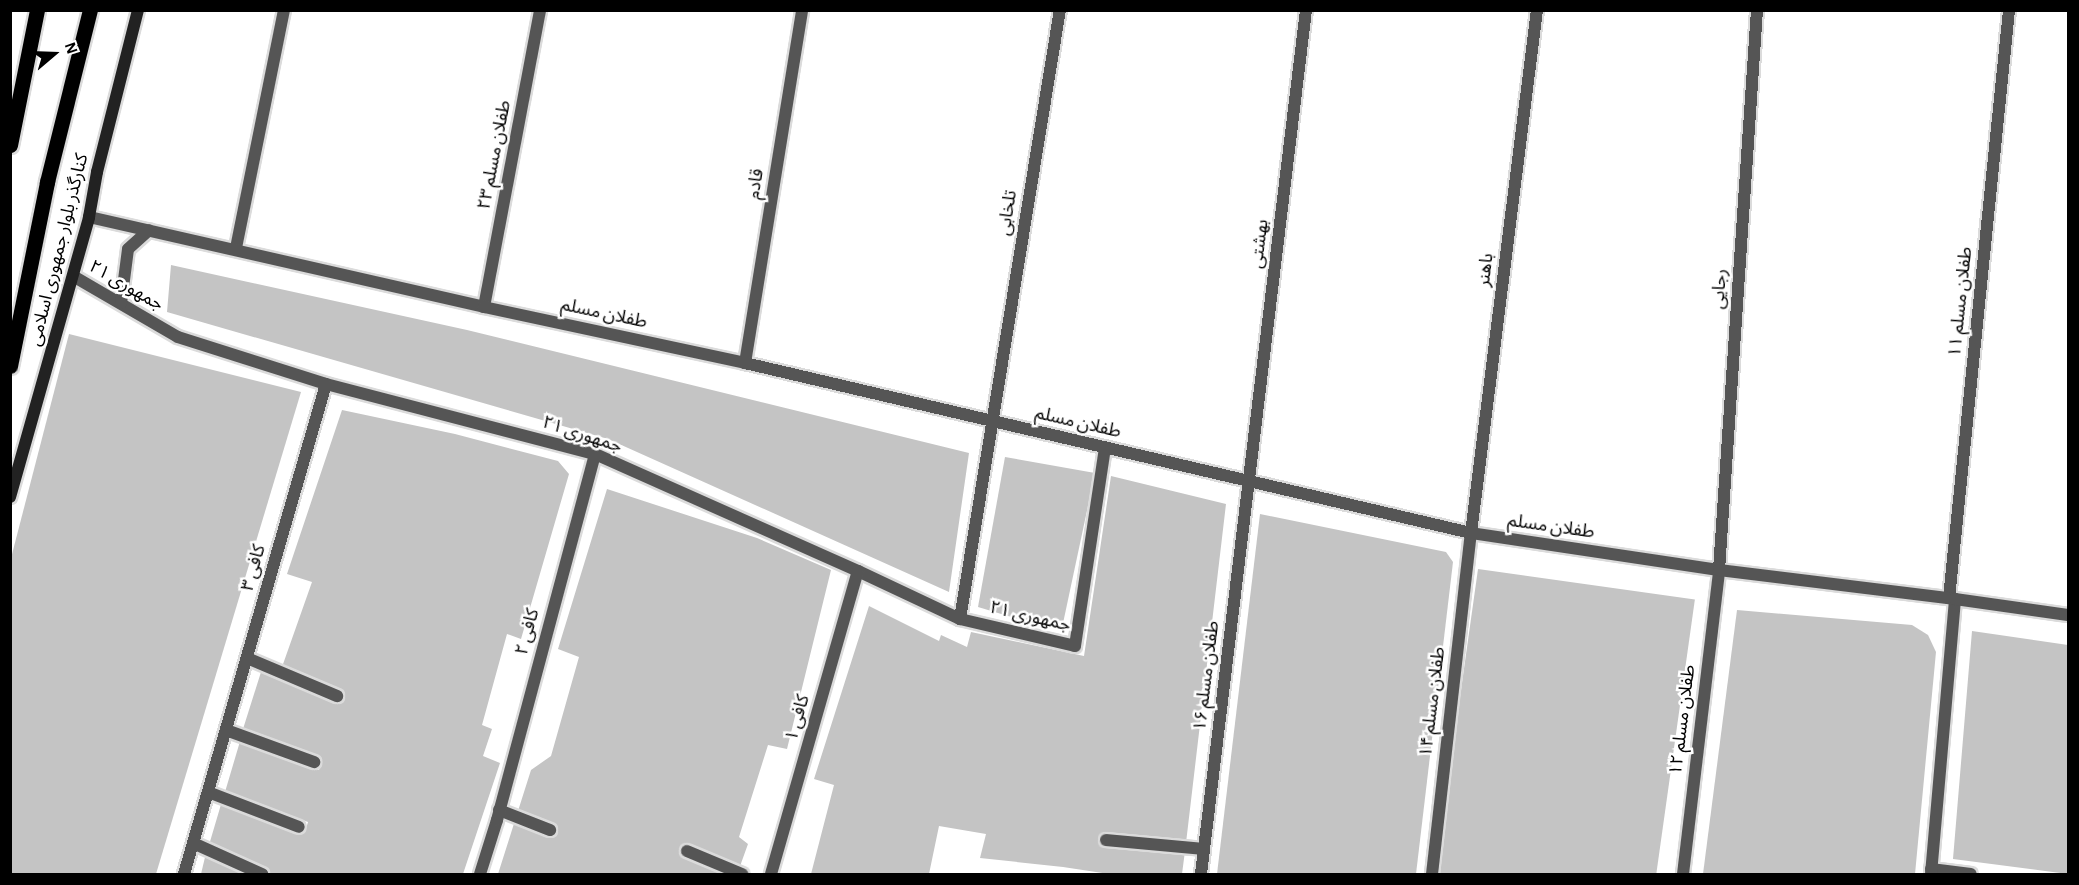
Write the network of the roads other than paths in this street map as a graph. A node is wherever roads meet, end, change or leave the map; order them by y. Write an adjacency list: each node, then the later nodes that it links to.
1 (37, 10): 12 (main road)
2 (90, 10): 20 (main road)
3 (138, 10): 13 (main road, کنارگذر بلوار جمهوری اسلامی)
4 (284, 10): 15 (street)
5 (540, 10): 18 (street, طفلان مسلم ۲۳)
6 (802, 10): 19 (street, قادم)
7 (1060, 10): 22 (street, تلخابی)
8 (1306, 10): 25 (street, بهشتی)
9 (1537, 10): 27 (street, باهنر)
10 (1756, 10): 28 (street, رجایی)
11 (2009, 10): 30 (street, طفلان مسلم ۱۱)
12 (10, 145)
13 (89, 216): 14 (street, طفلان مسلم); 16 (main road, کنارگذر بلوار جمهوری اسلامی)
14 (149, 230): 15 (street, طفلان مسلم); 17 (street)
15 (236, 248): 18 (street, طفلان مسلم)
16 (73, 276): 17 (street, جمهوری ۲۱); 26 (main road, کنارگذر بلوار جمهوری اسلامی)
17 (121, 303): 21 (street, جمهوری ۲۱)
18 (484, 307): 19 (street, طفلان مسلم)
19 (745, 363): 22 (street, طفلان مسلم)
20 (10, 366)
21 (326, 384): 24 (street, جمهوری ۲۱); 33 (street, کافی ۳)
22 (992, 422): 23 (street, طفلان مسلم); 32 (street, تلخابی)
23 (1105, 448): 25 (street, طفلان مسلم); 32 (street, جمهوری ۲۱)
24 (595, 454): 29 (street, جمهوری ۲۱); 38 (street, کافی ۲)
25 (1249, 482): 27 (street, طفلان مسلم); 43 (street, طفلان مسلم ۱۶)
26 (10, 497)
27 (1471, 533): 28 (street, طفلان مسلم); 52 (street, طفلان مسلم ۱۴)
28 (1719, 570): 30 (street, طفلان مسلم); 53 (street, طفلان مسلم ۱۲)
29 (858, 571): 32 (street, جمهوری ۲۱); 50 (street, کافی ۱)
30 (1952, 598): 31 (street, طفلان مسلم); 45 (street, طفلان مسلم ۱۱)
31 (2068, 615)
32 (960, 619)
33 (247, 658): 34 (street); 35 (street, کافی ۳)
34 (337, 696)
35 (226, 730): 36 (street); 37 (street, کافی ۳)
36 (314, 762)
37 (208, 792): 39 (street); 42 (street, کافی ۳)
38 (498, 815): 40 (street); 48 (street, کافی ۲)
39 (299, 827)
40 (550, 830)
41 (1106, 840): 43 (street)
42 (193, 843): 46 (street, کافی ۳); 47 (street)
43 (1204, 849): 51 (street, طفلان مسلم ۱۶)
44 (687, 851): 49 (street)
45 (1931, 872): 54 (street)
46 (187, 874)
47 (262, 874)
48 (480, 874)
49 (742, 874)
50 (771, 874)
51 (1201, 874)
52 (1432, 874)
53 (1683, 874)
54 (1971, 874)

